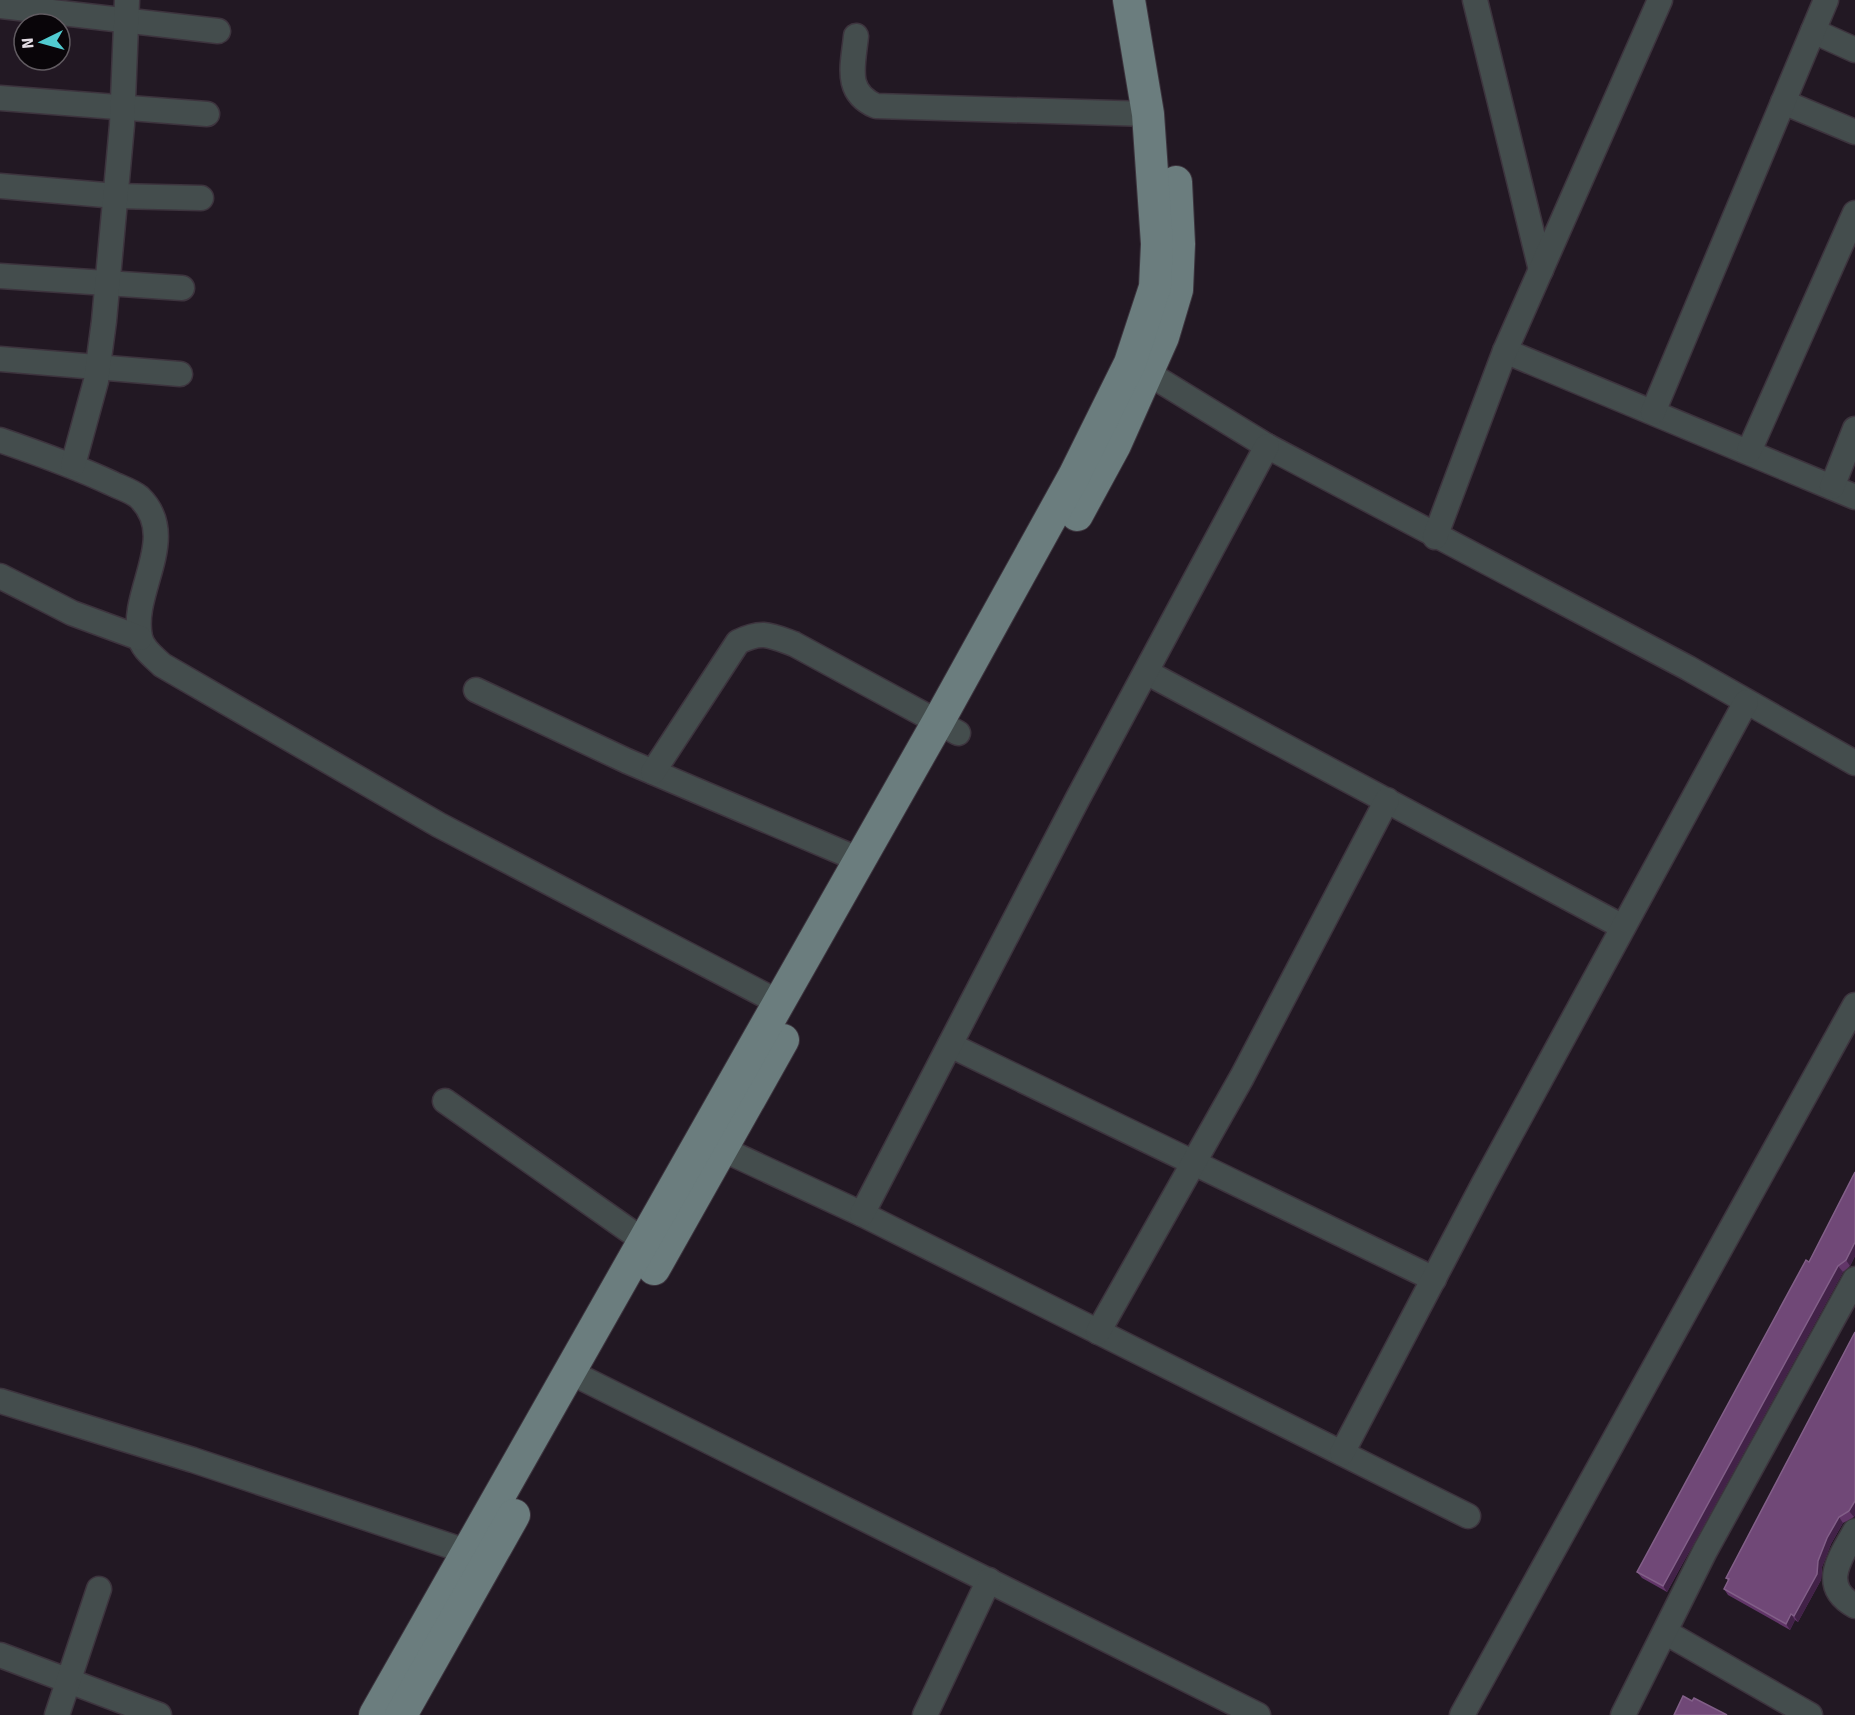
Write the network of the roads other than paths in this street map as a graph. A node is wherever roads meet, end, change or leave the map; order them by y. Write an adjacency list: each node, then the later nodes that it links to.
1 (1129, 0): 16 (main road)
2 (1151, 0): 29 (main road)
3 (1475, 0): 22 (street)
4 (1660, 0): 22 (street)
5 (1826, 0): 9 (street)
6 (0, 6): 7 (street)
7 (127, 10): 8 (street); 14 (street)
8 (218, 31)
9 (1813, 31): 11 (street); 13 (street)
10 (855, 36): 16 (street)
11 (1855, 50)
12 (0, 98): 14 (street)
13 (1783, 102): 17 (street); 31 (street)
14 (123, 107): 15 (street); 19 (street)
15 (207, 114)
16 (1148, 114): 29 (main road)
17 (1855, 132)
18 (0, 186): 19 (street)
19 (116, 196): 20 (street); 24 (street)
20 (201, 198)
21 (1855, 213): 35 (street)
22 (1541, 270): 26 (street)
23 (0, 276): 24 (street)
24 (108, 281): 25 (street); 28 (street)
25 (182, 288)
26 (1505, 351): 31 (street); 39 (street)
27 (0, 359): 28 (street)
28 (98, 367): 30 (street); 36 (street)
29 (1139, 369): 34 (street); 45 (main road)
30 (180, 374)
31 (1653, 412): 35 (street)
32 (1855, 429): 37 (street)
33 (0, 440): 36 (street)
34 (1267, 446): 39 (street); 42 (street)
35 (1749, 451): 37 (street)
36 (73, 465): 41 (street)
37 (1832, 487): 38 (street)
38 (1855, 497)
39 (1435, 537): 44 (street)
40 (0, 576): 41 (street)
41 (140, 638): 51 (street)
42 (1146, 672): 48 (street); 53 (street)
43 (476, 690): 47 (street)
44 (1746, 702): 46 (street); 50 (street)
45 (948, 727): 47 (street); 49 (main road); 55 (main road)
46 (1855, 763)
47 (653, 772): 49 (street)
48 (1387, 800): 50 (street); 56 (street)
49 (860, 860): 51 (main road)
50 (1623, 927): 59 (street)
51 (780, 1003): 55 (main road)
52 (1855, 1005): 80 (street)
53 (950, 1046): 56 (street); 57 (street)
54 (445, 1101): 58 (street)
55 (713, 1144): 57 (street); 58 (main road); 62 (main road)
56 (1193, 1163): 59 (street); 61 (street)
57 (862, 1214): 61 (street)
58 (645, 1241): 62 (main road)
59 (1434, 1279): 64 (street)
60 (1855, 1279): 71 (street)
61 (1098, 1332): 64 (street)
62 (579, 1377): 67 (main road); 68 (street); 77 (main road)
63 (0, 1401): 67 (street)
64 (1342, 1453): 65 (street)
65 (1468, 1516)
66 (1855, 1531): 70 (street)
67 (468, 1552): 76 (main road)
68 (989, 1580): 78 (street); 79 (street)
69 (99, 1589): 73 (street)
70 (1855, 1606)
71 (1665, 1632): 81 (street); 82 (street)
72 (0, 1655): 73 (street)
73 (69, 1680): 74 (street); 75 (street)
74 (57, 1715)
75 (159, 1715)
76 (375, 1715)
77 (401, 1715)
78 (925, 1715)
79 (1258, 1715)
80 (1462, 1715)
81 (1623, 1715)
82 (1809, 1715)

